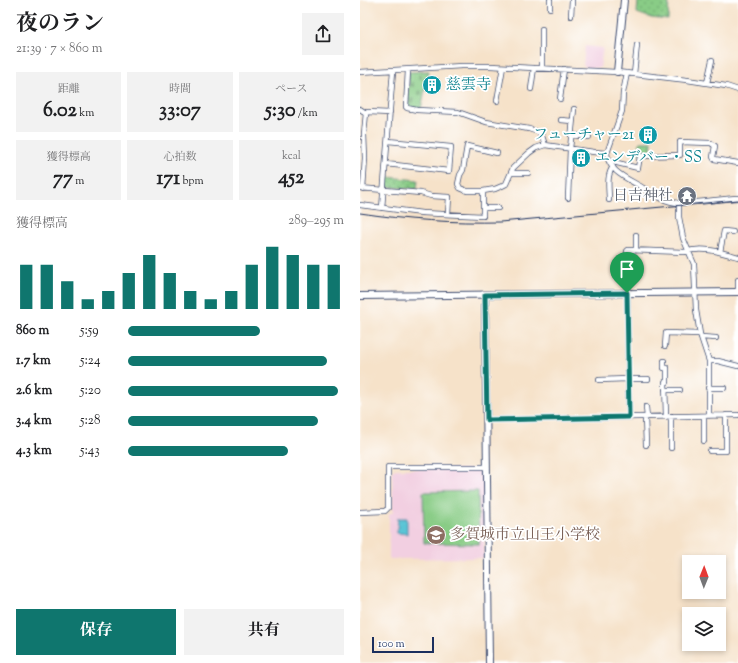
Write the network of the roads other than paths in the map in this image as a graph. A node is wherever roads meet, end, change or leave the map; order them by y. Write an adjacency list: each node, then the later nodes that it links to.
1 (550, 0): 4 (street)
2 (572, 0): 5 (street)
3 (624, 0): 16 (street)
4 (550, 8)
5 (571, 16)
6 (542, 29): 11 (street)
7 (637, 45): 18 (street)
8 (712, 60): 19 (street)
9 (503, 67): 10 (street); 13 (street); 23 (street)
10 (534, 68): 11 (street); 20 (street)
11 (542, 68): 14 (street)
12 (393, 70): 13 (street); 15 (street); 27 (street)
13 (408, 70): 33 (street)
14 (564, 70): 16 (street); 22 (street)
15 (360, 72)
16 (617, 72): 17 (street)
17 (627, 73): 18 (street); 36 (street)
18 (634, 74): 19 (street)
19 (707, 82): 21 (street)
20 (531, 89)
21 (738, 90)
22 (560, 99)
23 (497, 101)
24 (360, 109): 26 (street)
25 (574, 109): 29 (street)
26 (366, 113): 27 (street); 37 (street)
27 (390, 113): 32 (street)
28 (561, 120): 29 (street)
29 (572, 121): 30 (street)
30 (571, 135): 31 (street); 34 (street)
31 (589, 137)
32 (388, 140): 40 (street); 40 (street)
33 (545, 145): 34 (street); 42 (street)
34 (570, 148): 36 (street); 47 (street)
35 (497, 153): 46 (street)
36 (608, 153): 38 (street)
37 (363, 158): 44 (street)
38 (609, 161): 39 (street); 41 (street)
39 (738, 162)
40 (386, 164): 45 (street)
41 (613, 167): 49 (street); 50 (street)
42 (511, 173): 43 (street); 46 (street)
43 (528, 173)
44 (362, 189): 45 (street)
45 (384, 190): 52 (street); 55 (street)
46 (483, 190): 53 (street)
47 (568, 198)
48 (738, 198): 50 (street)
49 (608, 200)
50 (679, 203): 59 (street)
51 (360, 205): 52 (street)
52 (382, 208): 55 (street)
53 (483, 208): 54 (street); 55 (street)
54 (498, 208)
55 (448, 214)
56 (733, 232): 60 (street)
57 (636, 236): 58 (street)
58 (636, 250): 59 (street); 64 (street)
59 (688, 251): 60 (street); 65 (street)
60 (720, 252): 61 (street)
61 (738, 257)
62 (738, 280): 63 (street)
63 (738, 292): 65 (street)
64 (627, 293): 65 (street); 66 (street); 74 (street)
65 (695, 293): 68 (street)
66 (485, 295): 67 (street); 89 (street)
67 (360, 296)
68 (700, 335): 69 (street); 70 (street); 72 (street)
69 (716, 338)
70 (665, 346)
71 (664, 361): 79 (street)
72 (709, 361): 73 (street); 77 (street)
73 (738, 366)
74 (628, 379): 75 (street); 76 (street); 87 (street)
75 (648, 379)
76 (600, 380)
77 (708, 388): 78 (street); 85 (street)
78 (724, 388)
79 (665, 390): 80 (street); 83 (street)
80 (680, 390)
81 (646, 407): 88 (street)
82 (738, 415): 86 (street)
83 (666, 416): 84 (street); 88 (street)
84 (671, 416): 85 (street); 92 (street)
85 (706, 416): 86 (street); 90 (street)
86 (726, 416): 93 (street)
87 (629, 417): 88 (street); 89 (street)
88 (646, 417): 91 (street)
89 (487, 420): 94 (street)
90 (704, 441)
91 (646, 445)
92 (671, 448)
93 (710, 451)
94 (487, 467): 95 (street); 96 (street)
95 (360, 512)
96 (489, 663)

